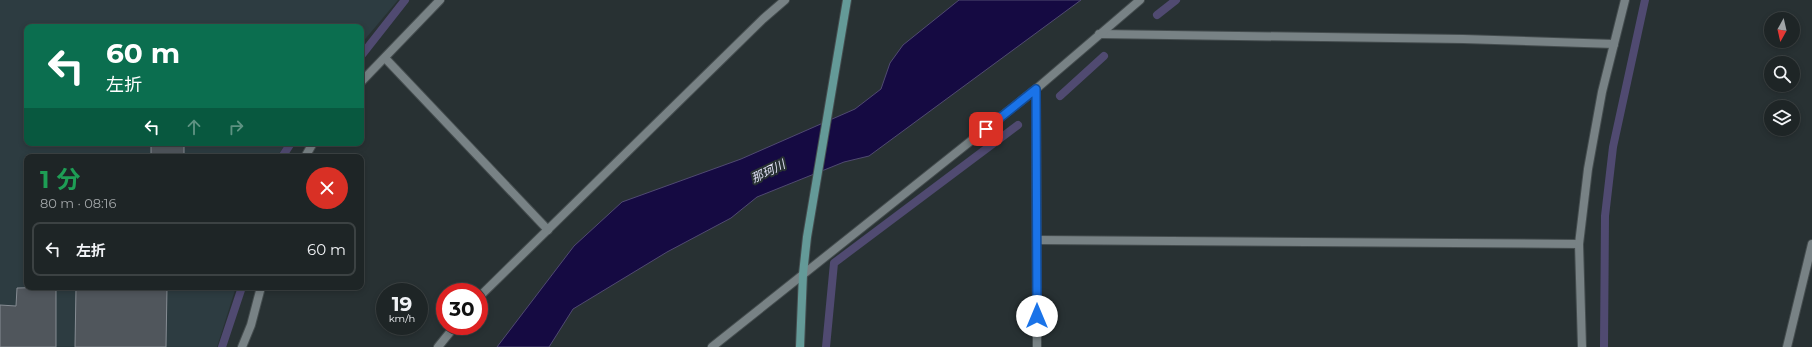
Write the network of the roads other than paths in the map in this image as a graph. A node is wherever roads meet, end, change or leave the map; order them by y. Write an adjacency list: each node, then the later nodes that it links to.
1 (440, 0): 8 (street)
2 (785, 0): 11 (street)
3 (847, 0): 15 (street)
4 (1140, 0): 6 (street)
5 (1625, 0): 7 (street)
6 (1099, 34): 7 (street); 10 (street)
7 (1614, 44): 13 (street)
8 (385, 58): 9 (street); 11 (street)
9 (364, 79)
10 (1036, 89): 12 (street); 15 (street)
11 (548, 230): 16 (street)
12 (1036, 240): 13 (street); 23 (street)
13 (1579, 244): 24 (street)
14 (1812, 244): 25 (street)
15 (803, 274): 21 (street); 22 (street)
16 (488, 288)
17 (260, 290): 19 (street)
18 (448, 335): 20 (street)
19 (242, 347)
20 (438, 347)
21 (712, 347)
22 (800, 347)
23 (1037, 347)
24 (1582, 347)
25 (1786, 347)

